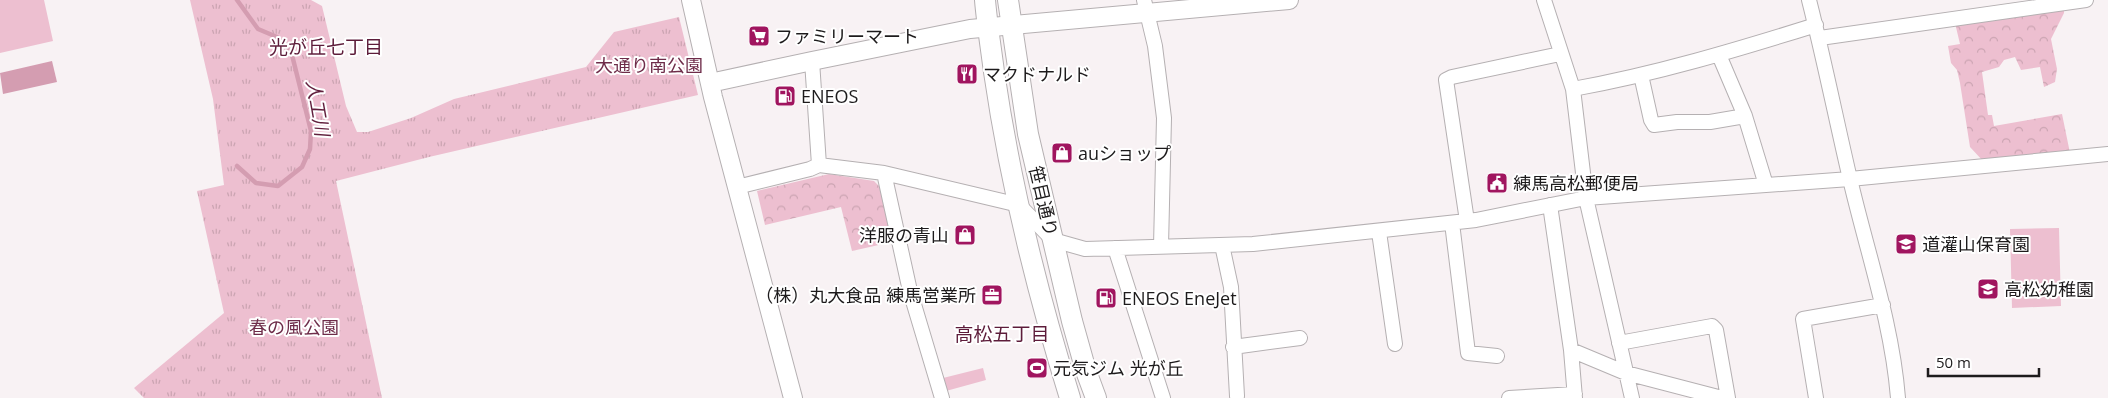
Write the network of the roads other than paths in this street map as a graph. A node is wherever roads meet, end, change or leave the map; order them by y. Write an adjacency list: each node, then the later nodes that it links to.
1 (691, 0): 16 (street)
2 (985, 0): 10 (main road, 笹目通り)
3 (1008, 0): 9 (main road, 笹目通り)
4 (1289, 0): 8 (street)
5 (1544, 0): 12 (street)
6 (1809, 0): 11 (street)
7 (2086, 0): 11 (street)
8 (1146, 7): 9 (street); 33 (street)
9 (1012, 25): 10 (street); 31 (main road, 笹目通り)
10 (988, 28): 14 (street); 26 (main road, 笹目通り)
11 (1818, 32): 13 (street); 22 (street)
12 (1560, 54): 17 (street); 28 (street)
13 (1719, 55): 15 (street); 18 (street)
14 (812, 61): 16 (street); 20 (street)
15 (1641, 75): 17 (street); 18 (street)
16 (710, 83): 24 (street)
17 (1573, 88): 25 (street)
18 (1745, 116): 23 (street)
19 (2108, 154): 22 (street)
20 (819, 164): 21 (street); 24 (street)
21 (884, 172): 26 (street); 46 (street)
22 (1850, 179): 23 (street); 35 (street)
23 (1766, 185): 25 (street)
24 (736, 187): 45 (street)
25 (1586, 198): 27 (street); 37 (street)
26 (1019, 205): 31 (street); 47 (main road, 笹目通り)
27 (1550, 205): 28 (street); 40 (street)
28 (1467, 221): 29 (street)
29 (1452, 223): 30 (street); 41 (street)
30 (1378, 232): 32 (street); 38 (street)
31 (1053, 240): 34 (street); 48 (main road, 笹目通り)
32 (1222, 245): 33 (street); 39 (street)
33 (1161, 246): 34 (street)
34 (1115, 248): 49 (street)
35 (1882, 305): 55 (street); 56 (street)
36 (1300, 338): 39 (street)
37 (1619, 343): 42 (street); 54 (street)
38 (1395, 344)
39 (1233, 347): 44 (street)
40 (1571, 350): 42 (street); 43 (street)
41 (1497, 356)
42 (1626, 373): 52 (street); 53 (street)
43 (1575, 396): 51 (street)
44 (1235, 397)
45 (793, 398)
46 (942, 398)
47 (1070, 398)
48 (1096, 398)
49 (1163, 398)
50 (1509, 398): 51 (street)
51 (1519, 398)
52 (1632, 398)
53 (1722, 398)
54 (1728, 398)
55 (1816, 398)
56 (1898, 398)

